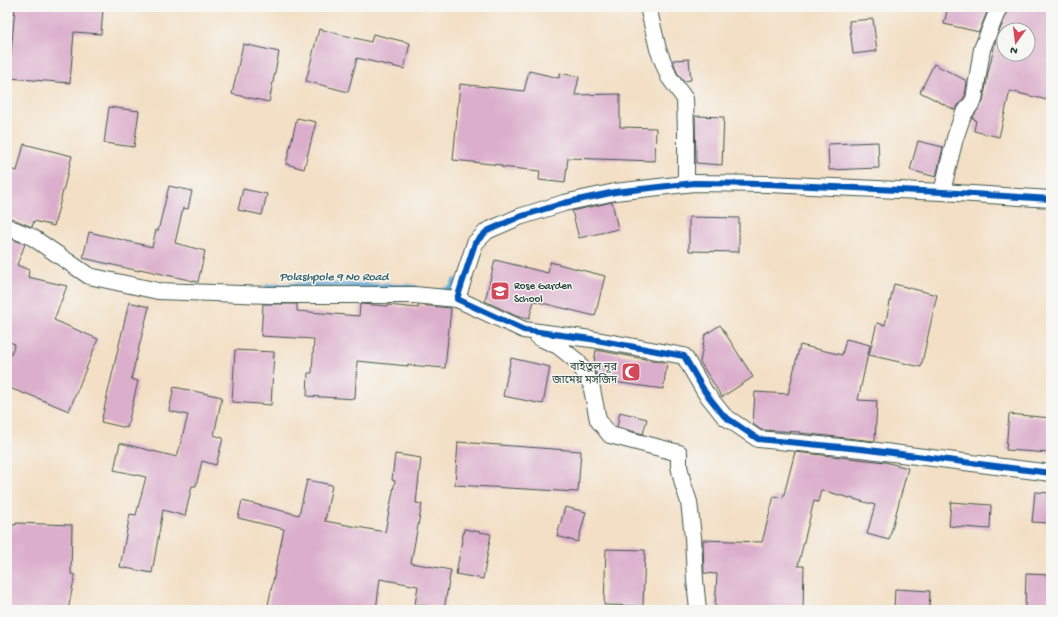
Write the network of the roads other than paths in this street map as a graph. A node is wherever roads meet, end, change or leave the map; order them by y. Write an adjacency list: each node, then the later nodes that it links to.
1 (648, 7): 3 (street)
2 (999, 7): 4 (street)
3 (686, 184): 4 (street); 7 (street)
4 (942, 192): 5 (street)
5 (1051, 199)
6 (7, 227): 7 (street)
7 (457, 299): 8 (street)
8 (524, 330): 9 (street); 10 (street)
9 (1051, 473)
10 (698, 610)

